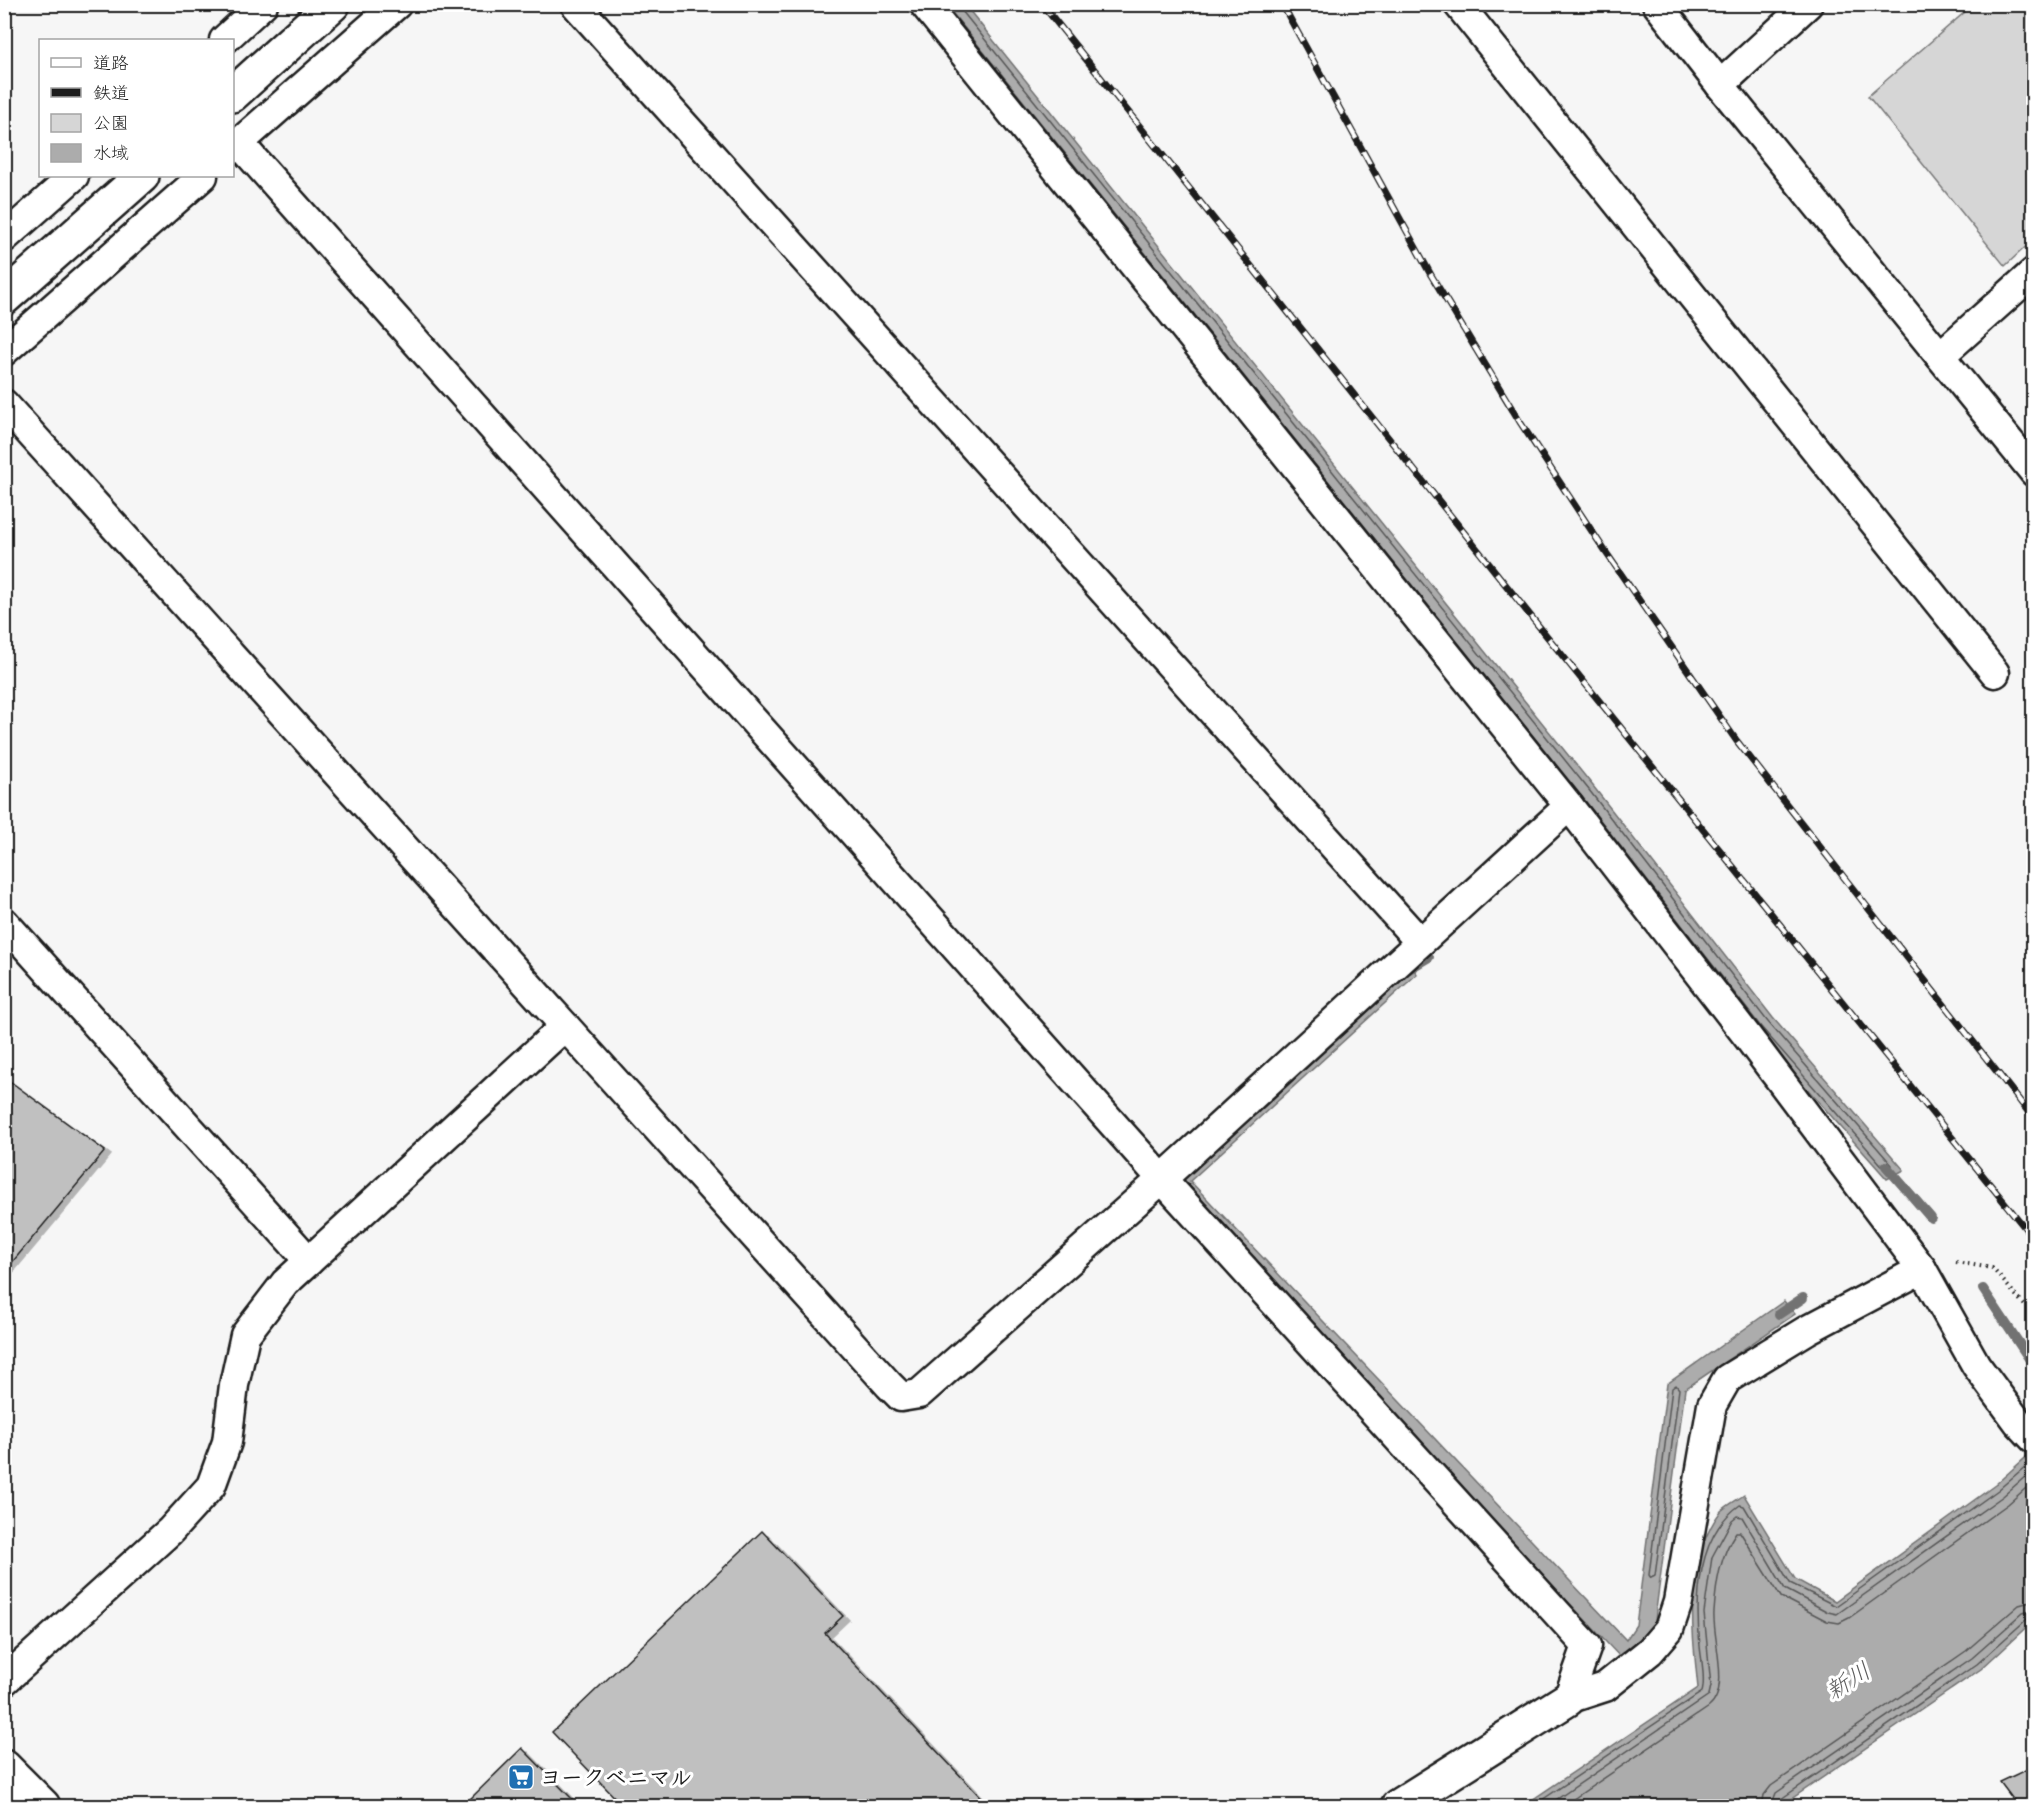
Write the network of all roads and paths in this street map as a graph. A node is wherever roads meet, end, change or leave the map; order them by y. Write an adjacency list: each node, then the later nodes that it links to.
1 (263, 4): 9 (street)
2 (333, 4): 11 (street)
3 (397, 4): 12 (street)
4 (575, 4): 26 (street)
5 (924, 4): 24 (street)
6 (1458, 4): 23 (street)
7 (1657, 4): 10 (street)
8 (1808, 4): 10 (street)
9 (225, 39)
10 (1720, 85): 20 (street)
11 (234, 93)
12 (236, 146): 28 (street)
13 (73, 177): 16 (street)
14 (141, 177): 18 (street)
15 (202, 177): 19 (street)
16 (4, 238)
17 (2034, 272): 20 (street)
18 (4, 298)
19 (4, 351)
20 (1940, 356): 22 (street)
21 (4, 405): 27 (street)
22 (2034, 472)
23 (1995, 673)
24 (1569, 806): 26 (street); 30 (street)
25 (4, 922): 29 (street)
26 (1419, 941): 28 (street)
27 (565, 1026): 28 (street); 29 (street)
28 (1162, 1179): 34 (street)
29 (309, 1261): 33 (street)
30 (1922, 1269): 31 (path); 32 (street); 34 (street)
31 (2028, 1309)
32 (2026, 1431)
33 (4, 1681)
34 (1568, 1699): 37 (street)
35 (4, 1767): 36 (street)
36 (43, 1806)
37 (1398, 1806)

